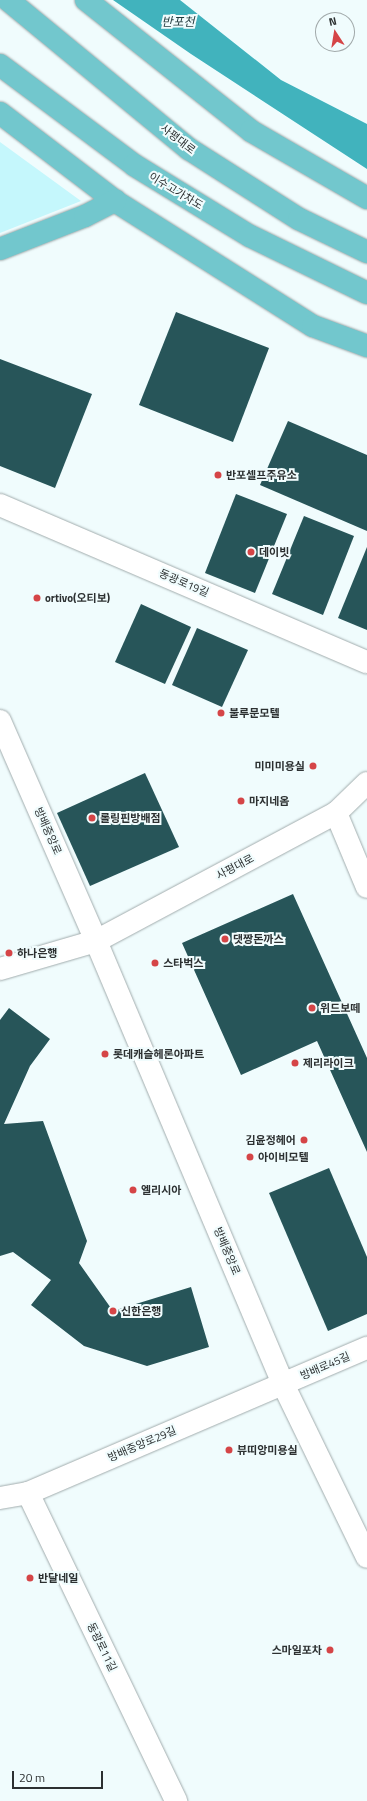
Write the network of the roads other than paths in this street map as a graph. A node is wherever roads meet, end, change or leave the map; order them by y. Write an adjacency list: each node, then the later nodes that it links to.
1 (8, 0): 8 (main road, 사평대로)
2 (86, 0): 5 (main road)
3 (0, 65): 9 (main road, 이수고가차도)
4 (0, 113): 6 (main road)
5 (367, 198)
6 (115, 201): 7 (main road); 10 (main road)
7 (0, 249)
8 (367, 252)
9 (367, 293)
10 (367, 346)
11 (0, 505): 12 (street, 동광로19길)
12 (367, 662)
13 (0, 721): 17 (street, 방배중앙로)
14 (367, 784): 15 (street, 사평대로)
15 (336, 813): 16 (street); 17 (street, 사평대로)
16 (367, 887)
17 (96, 941): 18 (street); 20 (street, 방배중앙로)
18 (0, 969)
19 (367, 1348): 20 (street, 방배로45길)
20 (283, 1384): 21 (street, 방배중앙로29길); 23 (street, 방배중앙로)
21 (28, 1493): 22 (street, 방배중앙로29길); 24 (street, 동광로11길)
22 (0, 1498)
23 (367, 1557)
24 (176, 1801)

